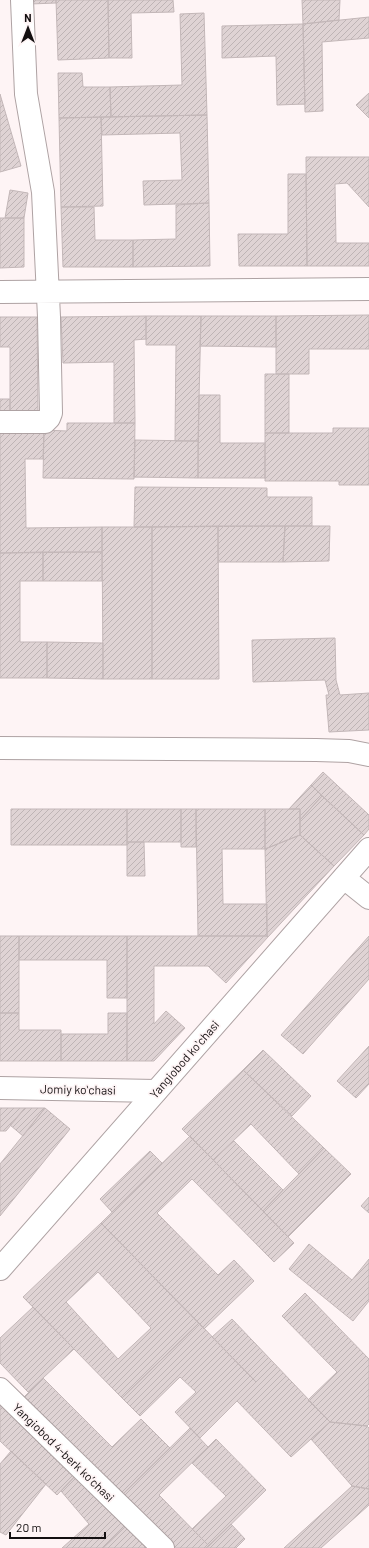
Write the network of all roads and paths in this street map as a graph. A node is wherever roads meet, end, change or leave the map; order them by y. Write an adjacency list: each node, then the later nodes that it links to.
1 (22, 0): 4 (street)
2 (369, 289): 4 (street)
3 (0, 292): 4 (street)
4 (48, 292): 5 (street)
5 (0, 422)
6 (0, 748): 7 (street)
7 (369, 755)
8 (369, 849): 9 (street, Yangiobod koʻchasi)
9 (344, 878): 10 (street); 12 (street, Yangiobod koʻchasi)
10 (369, 898)
11 (0, 1088): 12 (street, Jomiy koʻchasi)
12 (156, 1090): 13 (street, Yangiobod koʻchasi)
13 (0, 1269)
14 (0, 1389): 15 (street, Yangiobod 4-berk koʼchasi)
15 (163, 1548)

